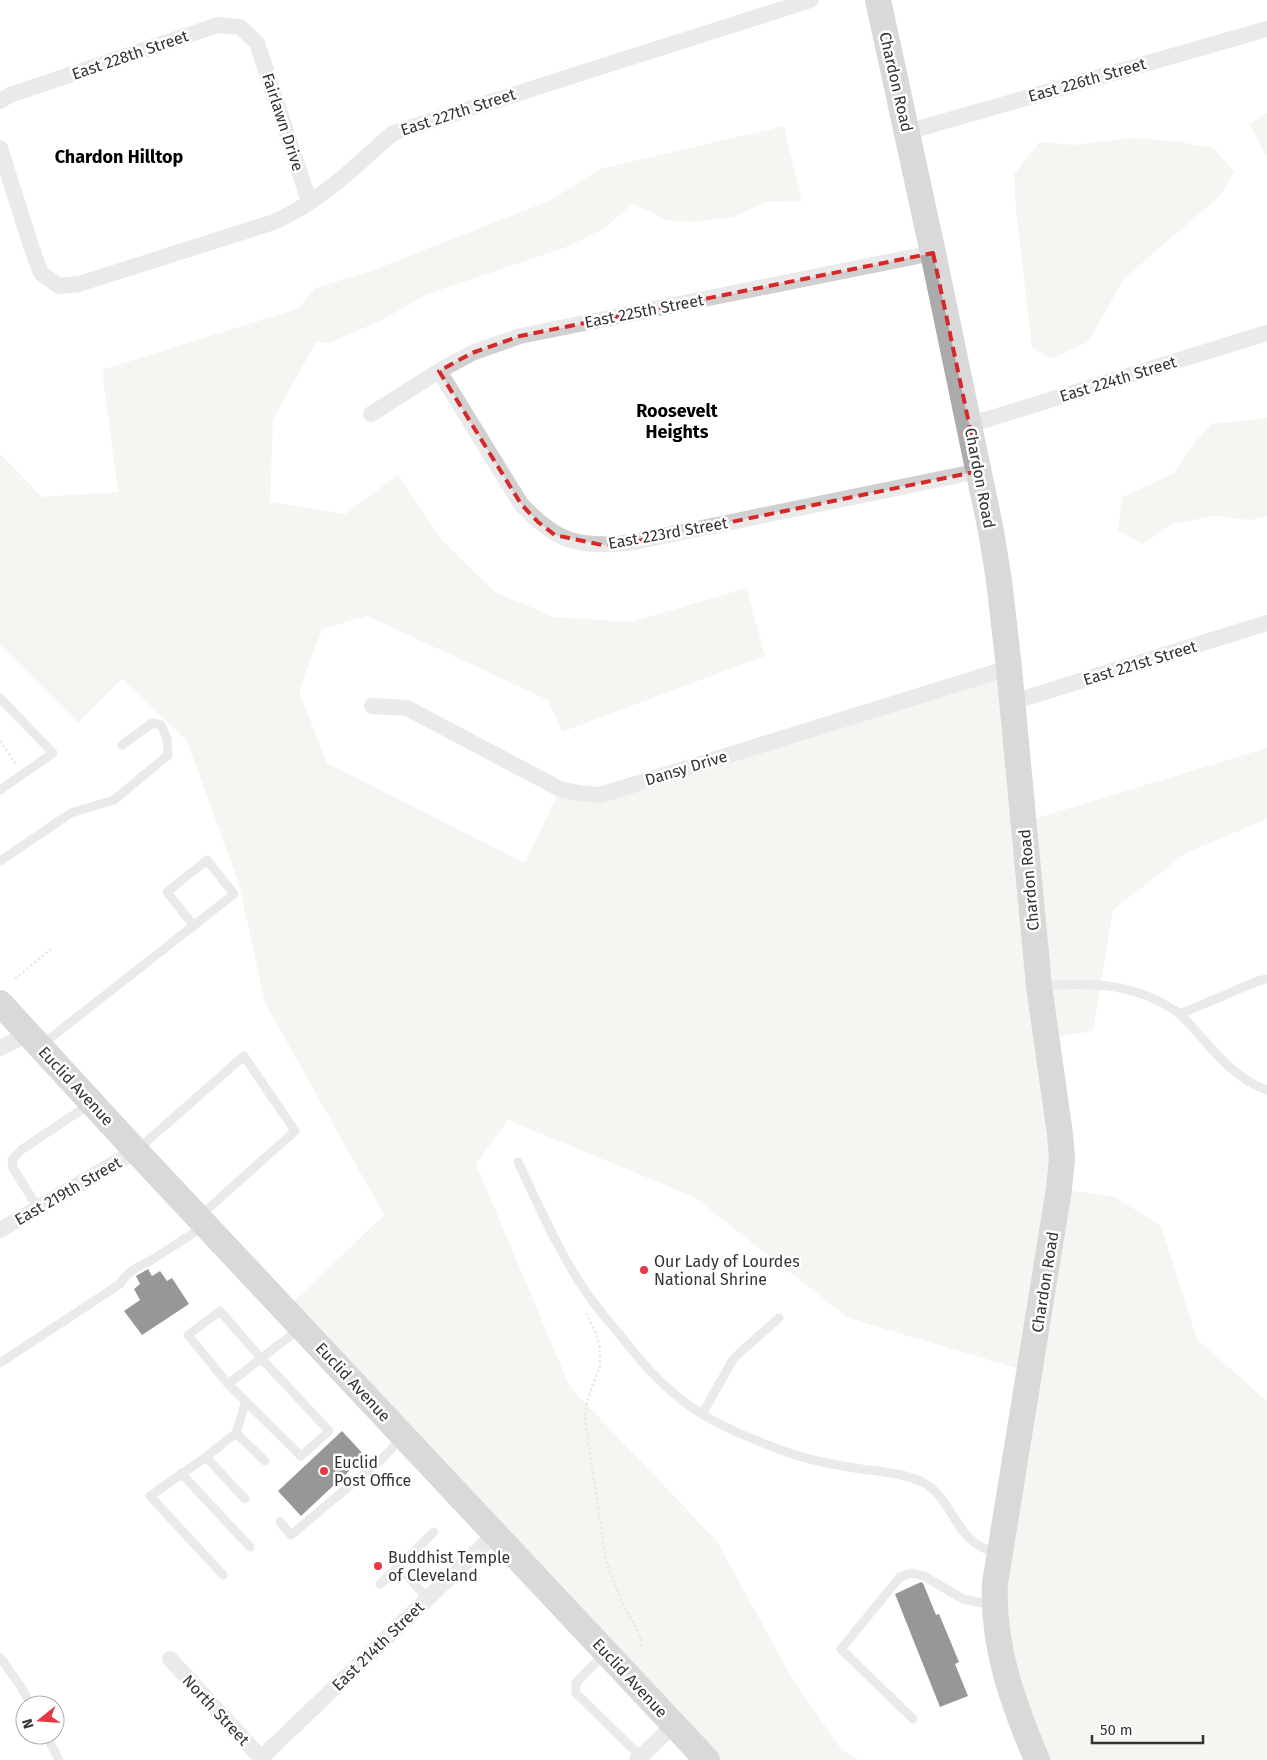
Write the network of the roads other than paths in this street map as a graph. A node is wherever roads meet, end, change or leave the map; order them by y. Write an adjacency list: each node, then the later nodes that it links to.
1 (811, 0): 8 (street, East 227th Street)
2 (878, 0): 6 (main road, Chardon Road)
3 (1267, 29): 6 (street, East 226th Street)
4 (257, 43): 5 (street, East 228th Street); 8 (street, Fairlawn Drive)
5 (0, 101)
6 (907, 132): 9 (main road, Chardon Road)
7 (0, 148): 8 (street, East 227th Street)
8 (310, 201)
9 (934, 253): 11 (street, East 225th Street); 13 (main road, Chardon Road)
10 (1267, 333): 13 (street, East 224th Street)
11 (439, 371): 12 (street, East 225th Street); 14 (street, East 223rd Street)
12 (372, 414)
13 (969, 425): 14 (main road, Chardon Road)
14 (979, 471): 16 (main road, Chardon Road)
15 (1267, 623): 18 (street, East 221st Street)
16 (1009, 668): 18 (main road, Chardon Road); 19 (street, Dansy Drive)
17 (0, 698): 21 (lane)
18 (1012, 702): 25 (main road, Chardon Road)
19 (372, 706)
20 (122, 744): 22 (lane)
21 (0, 790)
22 (0, 861)
23 (194, 926): 23 (lane); 28 (lane)
24 (1267, 979): 27 (lane)
25 (1039, 986): 27 (lane); 54 (main road, Chardon Road)
26 (0, 1003): 28 (main road, Euclid Avenue)
27 (1180, 1014): 30 (lane)
28 (34, 1040): 29 (street); 31 (main road, Euclid Avenue)
29 (0, 1048)
30 (1267, 1090)
31 (92, 1103): 32 (main road, Euclid Avenue); 34 (lane)
32 (136, 1151): 34 (street, East 219th Street); 35 (main road, Euclid Avenue); 35 (lane)
33 (518, 1162): 43 (lane)
34 (38, 1208): 36 (street, East 219th Street)
35 (202, 1222): 38 (main road, Euclid Avenue); 40 (lane)
36 (0, 1230)
37 (779, 1318): 43 (lane)
38 (301, 1327): 39 (lane); 45 (main road, Euclid Avenue)
39 (260, 1358): 41 (lane); 41 (lane); 42 (lane)
40 (0, 1362)
41 (228, 1384): 42 (lane)
42 (246, 1401): 44 (lane)
43 (702, 1414): 54 (lane)
44 (236, 1433): 46 (lane); 47 (lane)
45 (403, 1436): 50 (lane); 52 (main road, Euclid Avenue)
46 (206, 1457): 48 (lane); 49 (lane)
47 (266, 1461)
48 (181, 1473): 53 (lane); 56 (lane)
49 (245, 1499)
50 (280, 1522)
51 (434, 1532): 55 (lane)
52 (496, 1534): 58 (street, East 214th Street); 60 (main road, Euclid Avenue)
53 (250, 1546)
54 (1000, 1556): 59 (main road, Chardon Road)
55 (398, 1566): 57 (lane); 58 (lane)
56 (223, 1575)
57 (380, 1584)
58 (428, 1599): 68 (street, East 214th Street)
59 (994, 1605): 64 (lane); 71 (main road, Chardon Road)
60 (606, 1652): 65 (main road, Euclid Avenue); 67 (lane)
61 (0, 1656): 63 (lane)
62 (170, 1659): 68 (street, North Street)
63 (25, 1695)
64 (913, 1719)
65 (674, 1725): 67 (street); 70 (main road, Euclid Avenue)
66 (51, 1745): 69 (lane)
67 (639, 1758)
68 (262, 1759)
69 (59, 1760)
70 (707, 1760)
71 (1037, 1760)

